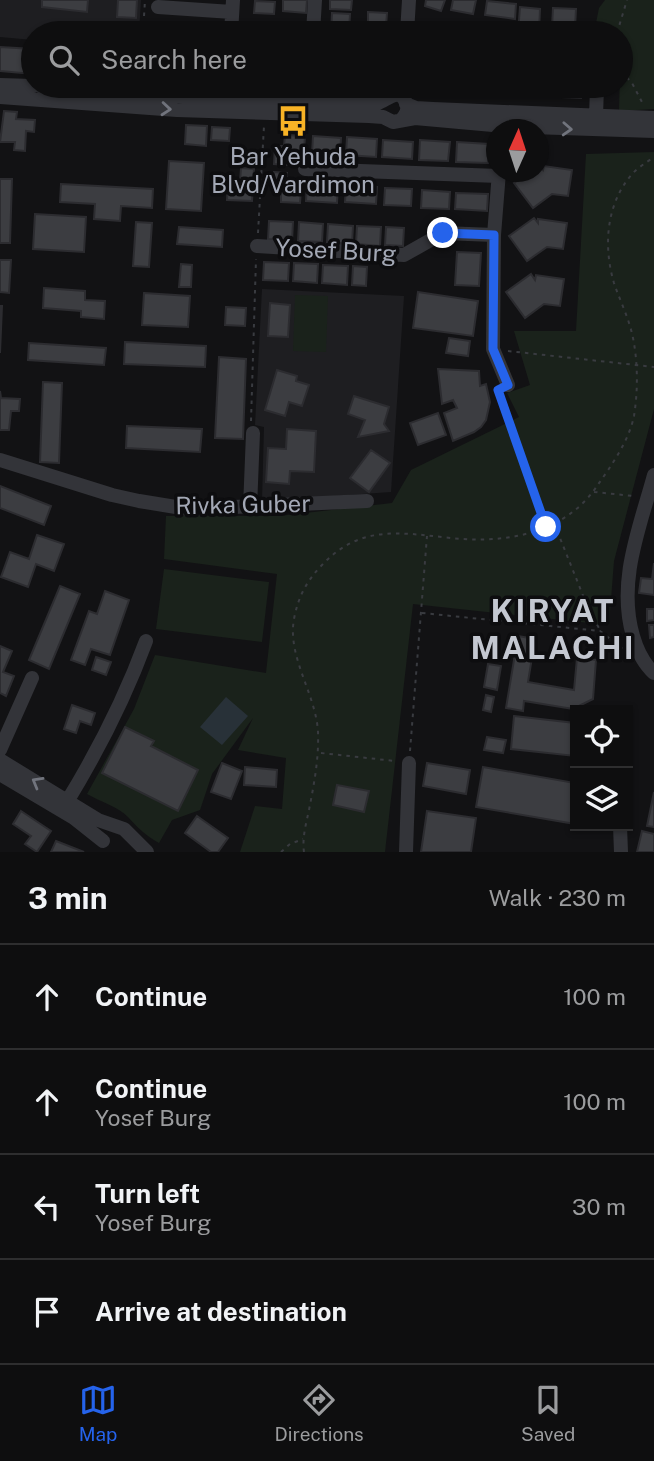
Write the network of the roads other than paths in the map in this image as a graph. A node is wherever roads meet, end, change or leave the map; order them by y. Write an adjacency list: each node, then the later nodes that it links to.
1 (315, 0): 5 (street)
2 (410, 0): 6 (street)
3 (151, 4): 4 (street)
4 (233, 6)
5 (314, 21)
6 (408, 21)
7 (0, 85): 8 (street)
8 (21, 86)
9 (0, 97): 10 (street)
10 (21, 97)
11 (154, 98): 19 (street, one-way to 19)
12 (201, 98): 17 (street)
13 (385, 98): 17 (street)
14 (402, 98): 20 (street)
15 (404, 98): 18 (street)
16 (597, 98): 18 (street)
17 (382, 100): 19 (street)
18 (596, 117): 21 (street)
19 (385, 118): 20 (street)
20 (402, 119): 22 (street)
21 (652, 122): 23 (street, one-way to 21)
22 (486, 126)
23 (549, 126)
24 (305, 169): 25 (street)
25 (486, 174)
26 (498, 182): 27 (street)
27 (494, 235): 28 (street, Yosef Burg); 29 (street)
28 (257, 246)
29 (508, 385)
30 (253, 433): 34 (street)
31 (0, 460): 34 (street, Rivka Guber)
32 (654, 475): 36 (street)
33 (367, 501): 34 (street, Rivka Guber)
34 (250, 508)
35 (146, 641): 42 (street)
36 (654, 673)
37 (33, 678): 38 (street)
38 (0, 750)
39 (0, 760): 42 (street, one-way to 39)
40 (409, 763): 48 (street)
41 (0, 774): 46 (street)
42 (68, 800): 43 (street)
43 (115, 828): 45 (street); 46 (street)
44 (620, 831): 49 (street)
45 (130, 845): 47 (street)
46 (105, 846)
47 (146, 852)
48 (406, 852)
49 (621, 852)

